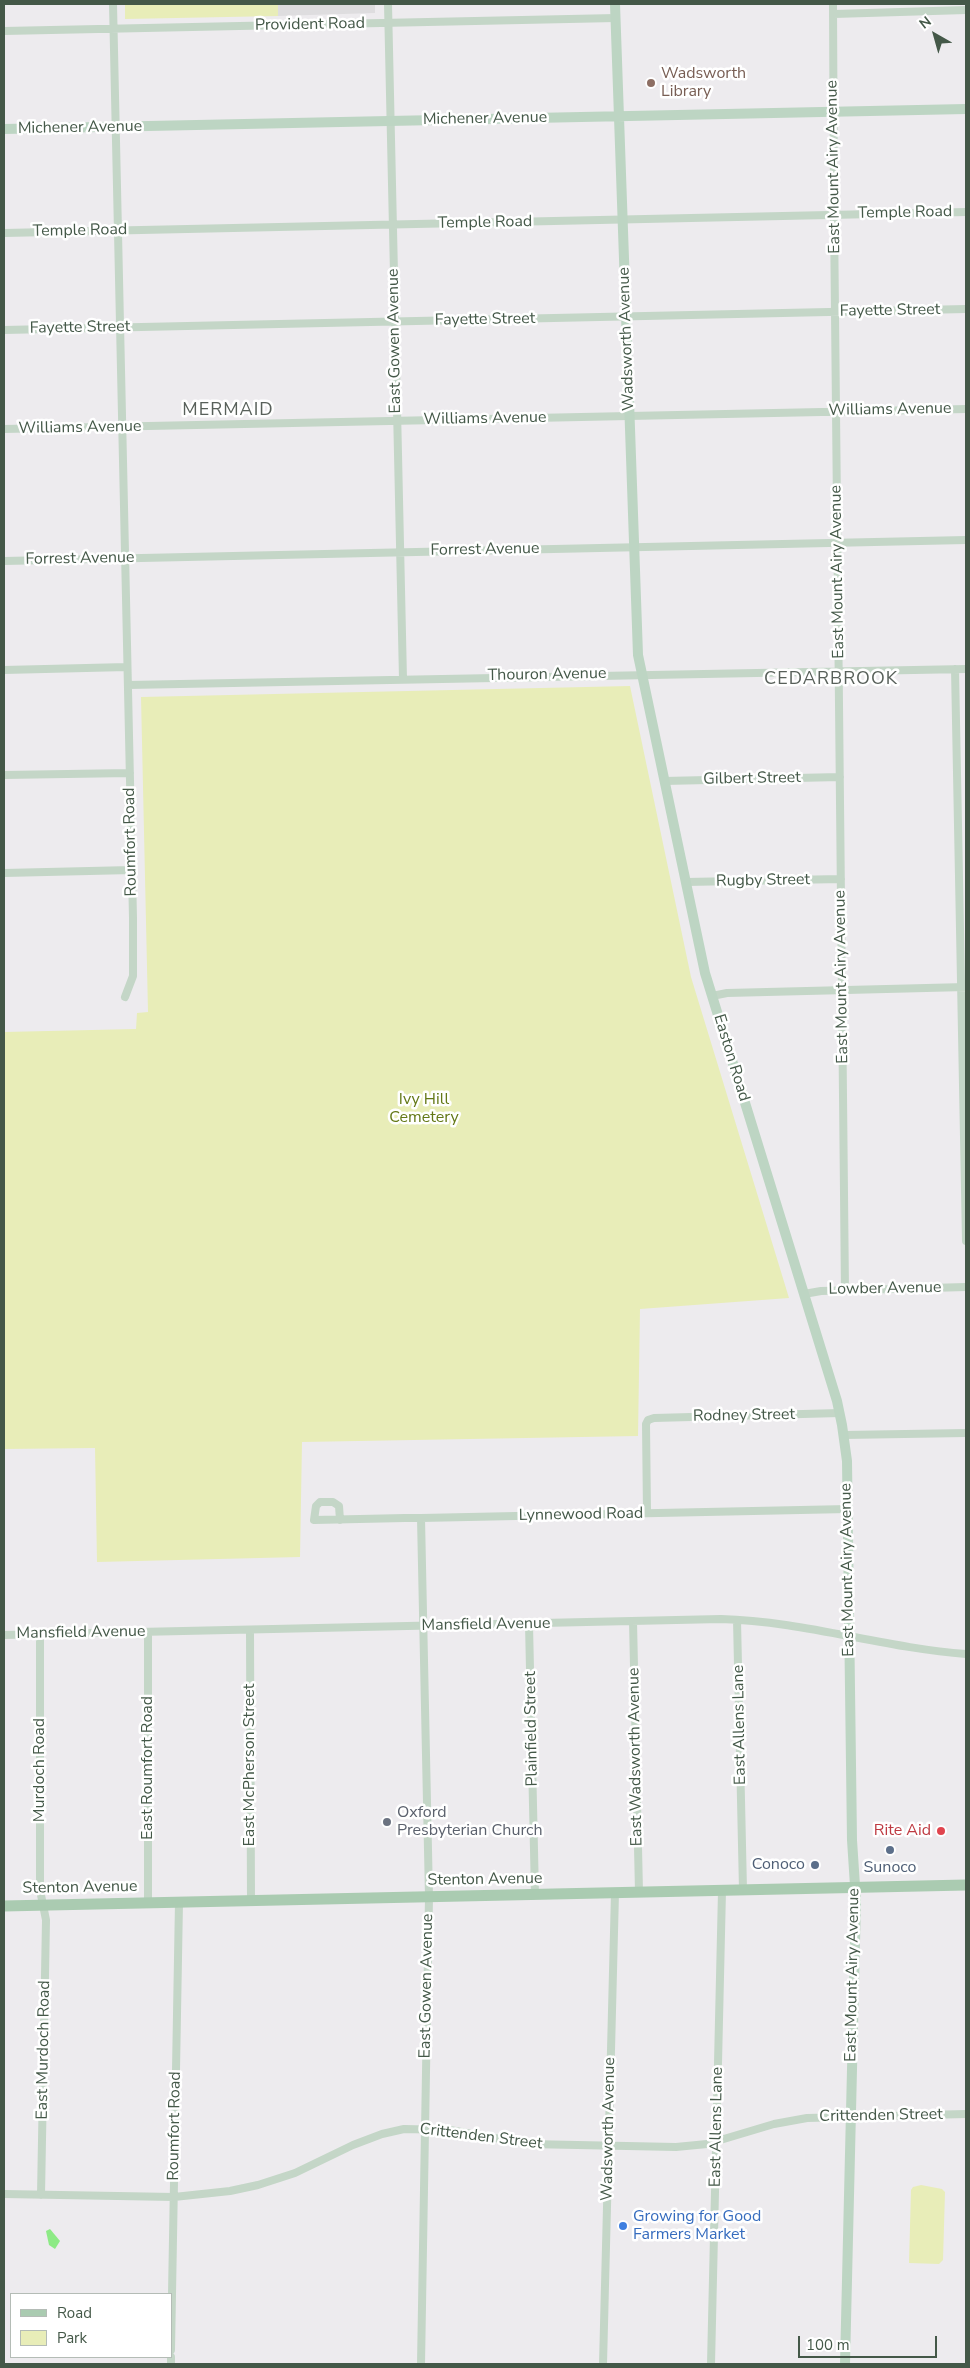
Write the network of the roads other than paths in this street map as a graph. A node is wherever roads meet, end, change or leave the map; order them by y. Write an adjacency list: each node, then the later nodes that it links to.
1 (113, 4): 9 (street)
2 (388, 4): 8 (street, East Gowen Avenue)
3 (615, 4): 7 (main road, Wadsworth Avenue)
4 (834, 4): 6 (street, East Mount Airy Avenue)
5 (966, 10): 6 (street)
6 (834, 14): 12 (street, East Mount Airy Avenue)
7 (616, 18): 8 (street, Provident Road); 13 (main road, Wadsworth Avenue)
8 (388, 23): 9 (street, Provident Road); 14 (street, East Gowen Avenue)
9 (114, 29): 10 (street, Provident Road); 15 (street)
10 (4, 31)
11 (966, 109): 12 (main road, Michener Avenue)
12 (833, 111): 13 (main road, Michener Avenue); 18 (street, East Mount Airy Avenue)
13 (619, 116): 14 (main road, Michener Avenue); 19 (main road, Wadsworth Avenue)
14 (390, 121): 15 (main road, Michener Avenue); 20 (street, East Gowen Avenue)
15 (116, 127): 16 (main road, Michener Avenue); 21 (street)
16 (4, 129)
17 (966, 212): 18 (street, Temple Road)
18 (834, 215): 19 (street, Temple Road); 24 (street, East Mount Airy Avenue)
19 (622, 219): 20 (street, Temple Road); 25 (main road, Wadsworth Avenue)
20 (393, 225): 21 (street, Temple Road); 26 (street, East Gowen Avenue)
21 (118, 230): 22 (street, Temple Road); 27 (street)
22 (4, 233)
23 (966, 310): 24 (street, Fayette Street)
24 (835, 312): 25 (street, Fayette Street); 30 (street, East Mount Airy Avenue)
25 (626, 317): 26 (street, Fayette Street); 31 (main road, Wadsworth Avenue)
26 (395, 321): 27 (street, Fayette Street); 32 (street, East Gowen Avenue)
27 (120, 328): 28 (street, Fayette Street); 33 (street)
28 (4, 330)
29 (966, 408): 30 (street, Williams Avenue)
30 (837, 412): 31 (street, Williams Avenue); 36 (street, East Mount Airy Avenue)
31 (629, 416): 32 (street, Williams Avenue); 37 (main road, Wadsworth Avenue)
32 (397, 421): 33 (street, Williams Avenue); 38 (street, East Gowen Avenue)
33 (122, 427): 34 (street, Williams Avenue); 39 (street)
34 (4, 429)
35 (966, 540): 36 (street, Forrest Avenue)
36 (837, 543): 37 (street, Forrest Avenue); 45 (street, East Mount Airy Avenue)
37 (633, 547): 38 (street, Forrest Avenue); 46 (main road, Wadsworth Avenue)
38 (400, 552): 39 (street, Forrest Avenue); 47 (street, East Gowen Avenue)
39 (125, 558): 40 (street, Forrest Avenue); 41 (street)
40 (4, 561)
41 (128, 668): 44 (street); 48 (street)
42 (955, 669): 43 (street, Thouron Avenue); 45 (street, Thouron Avenue); 57 (street)
43 (966, 669)
44 (4, 670)
45 (838, 671): 46 (street, Thouron Avenue); 51 (street, East Mount Airy Avenue)
46 (642, 674): 47 (street, Thouron Avenue); 52 (main road, Easton Road)
47 (402, 679): 48 (street, Thouron Avenue)
48 (128, 685): 49 (street, Roumfort Road)
49 (130, 773): 50 (street); 53 (street, Roumfort Road)
50 (4, 775)
51 (840, 778): 52 (street, Gilbert Street); 55 (street, East Mount Airy Avenue)
52 (664, 781): 56 (main road, Easton Road)
53 (132, 870): 54 (street); 60 (street, Roumfort Road)
54 (4, 873)
55 (841, 879): 56 (street, Rugby Street); 58 (street, East Mount Airy Avenue)
56 (686, 882): 59 (main road, Easton Road)
57 (964, 987): 58 (street); 61 (street)
58 (842, 990): 59 (street); 63 (street, East Mount Airy Avenue)
59 (712, 996): 64 (main road, Easton Road)
60 (125, 997)
61 (966, 1241)
62 (966, 1287): 63 (street, Lowber Avenue)
63 (845, 1290): 64 (street, Lowber Avenue)
64 (804, 1294): 65 (main road, Easton Road)
65 (840, 1413): 67 (main road, Easton Road); 69 (street, Rodney Street)
66 (966, 1433): 67 (street)
67 (844, 1435): 68 (main road, East Mount Airy Avenue)
68 (848, 1509): 69 (street, Lynnewood Road); 80 (main road, East Mount Airy Avenue)
69 (647, 1513): 70 (street, Lynnewood Road)
70 (421, 1518): 71 (street, Lynnewood Road); 75 (street, East Gowen Avenue)
71 (340, 1520): 71 (street, Lynnewood Road)
72 (738, 1620): 73 (street, Mansfield Avenue); 80 (street, Mansfield Avenue); 84 (street, East Allens Lane)
73 (633, 1621): 74 (street, Mansfield Avenue); 86 (street, East Wadsworth Avenue)
74 (529, 1624): 75 (street, Mansfield Avenue); 88 (street, Plainfield Street)
75 (423, 1626): 76 (street, Mansfield Avenue); 89 (street, East Gowen Avenue)
76 (250, 1630): 77 (street, Mansfield Avenue); 90 (street, East McPherson Street)
77 (148, 1632): 78 (street, Mansfield Avenue); 92 (street, East Roumfort Road)
78 (40, 1634): 79 (street, Mansfield Avenue); 94 (street, Murdoch Road)
79 (4, 1635)
80 (850, 1638): 81 (street, Mansfield Avenue); 83 (main road, East Mount Airy Avenue)
81 (966, 1654)
82 (966, 1885): 83 (main road, Stenton Avenue)
83 (855, 1888): 84 (main road, Stenton Avenue); 96 (main road, East Mount Airy Avenue)
84 (743, 1890): 85 (main road, Stenton Avenue)
85 (722, 1891): 86 (main road, Stenton Avenue); 98 (street, East Allens Lane)
86 (639, 1892): 87 (main road, Stenton Avenue)
87 (615, 1893): 88 (main road, Stenton Avenue); 99 (street, Wadsworth Avenue)
88 (535, 1895): 89 (main road, Stenton Avenue)
89 (429, 1897): 90 (main road, Stenton Avenue); 97 (street, East Gowen Avenue)
90 (251, 1901): 91 (main road, Stenton Avenue)
91 (179, 1902): 92 (main road, Stenton Avenue); 102 (street, Roumfort Road)
92 (148, 1903): 94 (main road, Stenton Avenue)
93 (4, 1906): 94 (main road, Stenton Avenue)
94 (43, 1906): 101 (street, East Murdoch Road)
95 (966, 2114): 96 (street, Crittenden Street)
96 (851, 2117): 98 (street, Crittenden Street); 107 (main road, East Mount Airy Avenue)
97 (425, 2129): 99 (street, Crittenden Street); 102 (street, Crittenden Street); 104 (street, East Gowen Avenue)
98 (716, 2141): 99 (street, Crittenden Street); 106 (street, East Allens Lane)
99 (608, 2146): 105 (street, Wadsworth Avenue)
100 (4, 2194): 101 (street, Crittenden Street)
101 (41, 2195): 102 (street, Crittenden Street)
102 (174, 2197): 103 (street, Roumfort Road)
103 (172, 2299)
104 (421, 2364)
105 (603, 2364)
106 (711, 2364)
107 (845, 2364)

